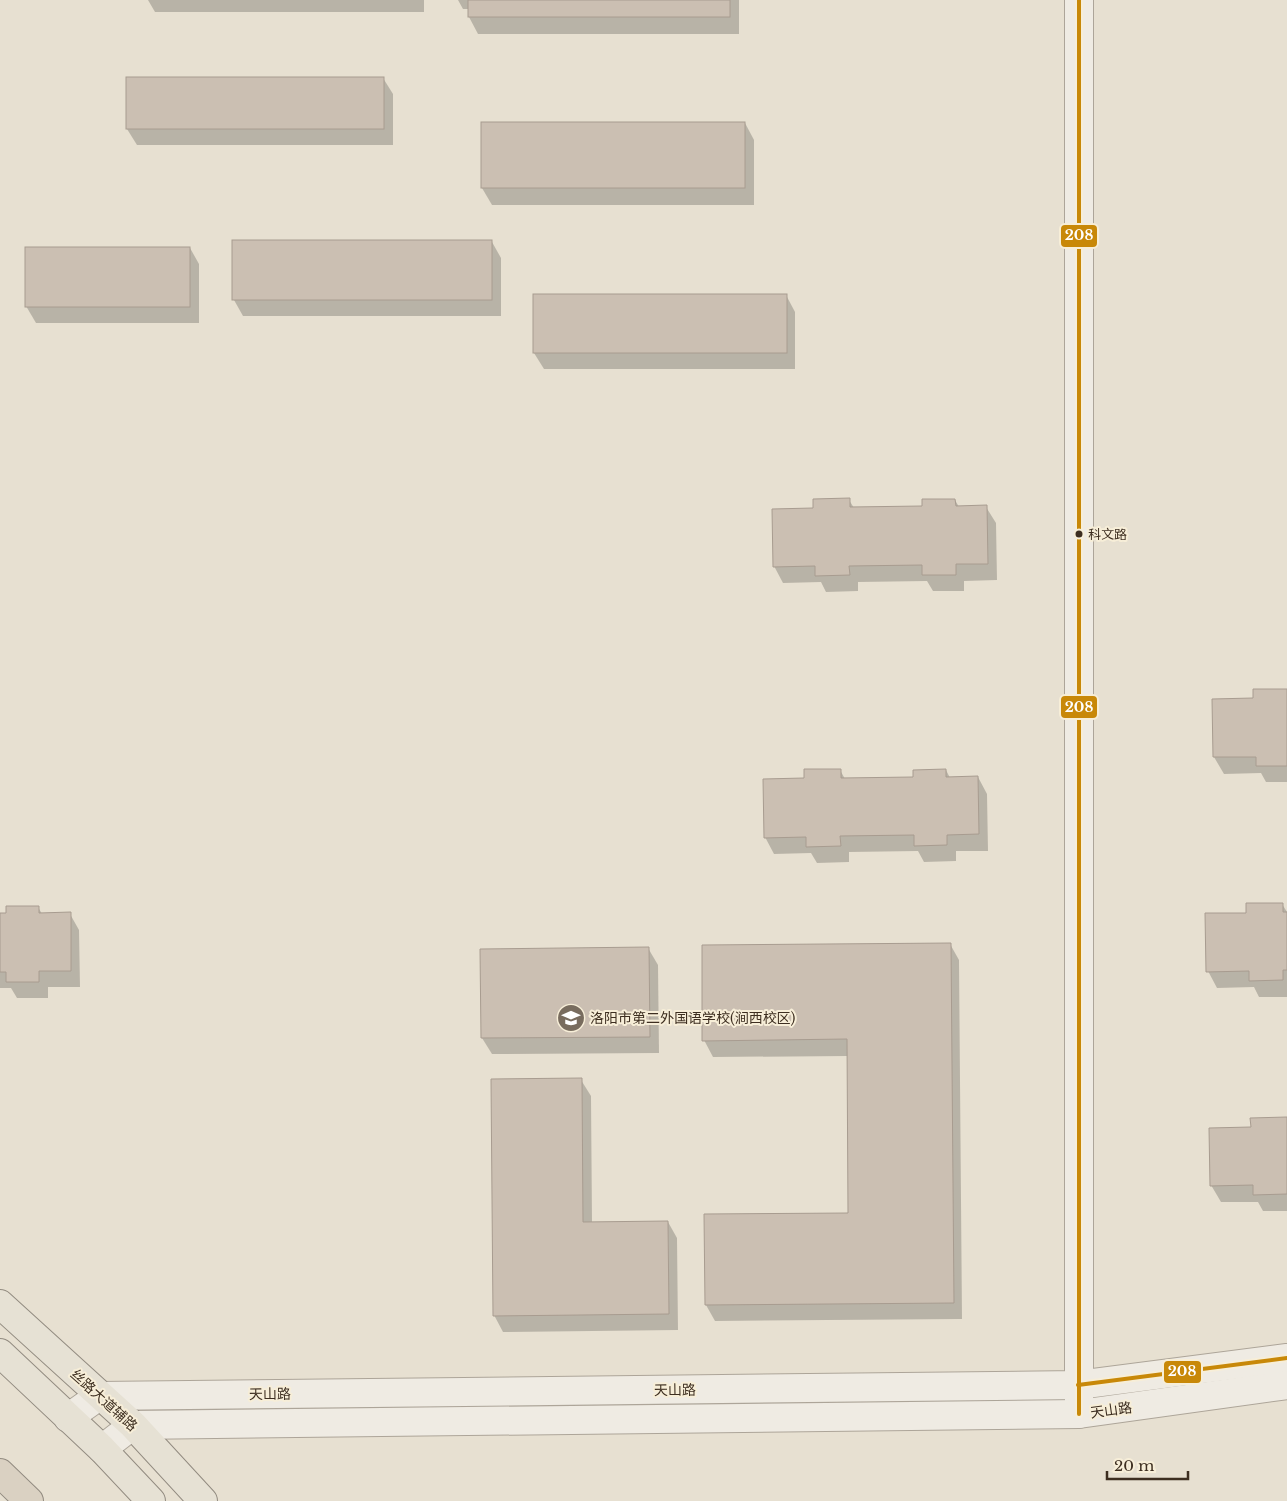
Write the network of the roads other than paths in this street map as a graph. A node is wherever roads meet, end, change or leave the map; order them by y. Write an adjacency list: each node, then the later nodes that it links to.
1 (1079, 0): 5 (street)
2 (0, 1304): 7 (main road, 丝路大道辅路)
3 (0, 1353): 9 (main road)
4 (1287, 1358): 5 (street, 天山路)
5 (1078, 1385): 7 (street, 天山路); 8 (street)
6 (1287, 1385): 8 (street, 天山路)
7 (99, 1396): 9 (street); 10 (main road, 丝路大道辅路)
8 (1078, 1414): 10 (street, 天山路)
9 (68, 1418): 11 (main road)
10 (133, 1425): 11 (street); 15 (main road, 丝路大道辅路)
11 (102, 1449): 14 (main road)
12 (0, 1473): 13 (highway)
13 (29, 1501)
14 (152, 1501)
15 (203, 1501)

